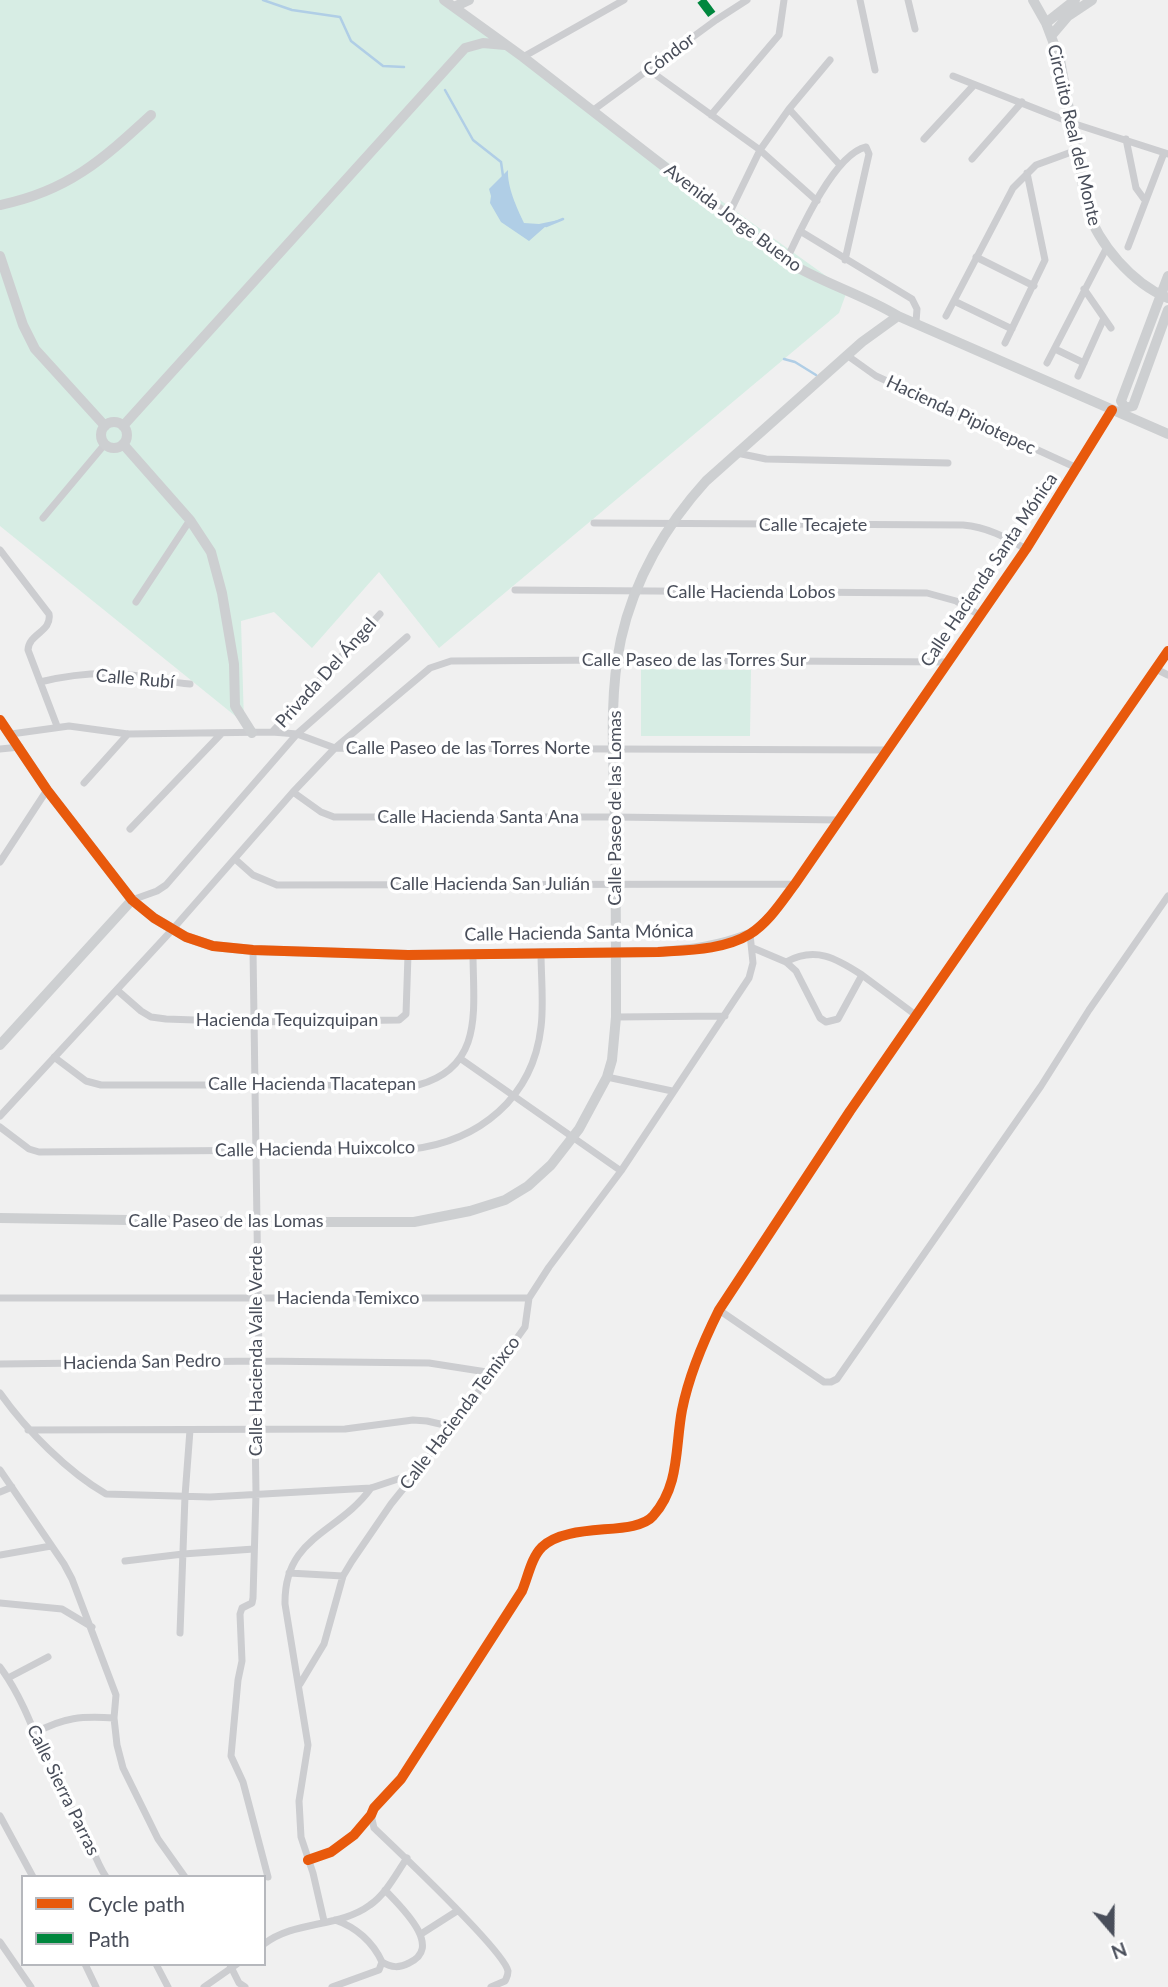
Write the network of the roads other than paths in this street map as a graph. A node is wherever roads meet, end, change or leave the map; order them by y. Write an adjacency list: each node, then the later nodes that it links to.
1 (444, 0): 11 (street, Avenida Jorge Bueno)
2 (468, 0): 11 (street)
3 (624, 0): 16 (street)
4 (747, 0): 19 (street, Cóndor)
5 (784, 0): 25 (street)
6 (860, 0): 18 (street)
7 (908, 0): 13 (street)
8 (1033, 0): 12 (street, Circuito Real del Monte)
9 (1075, 0): 12 (street, Circuito Real del Monte)
10 (1092, 0): 14 (street, Circuito Real del Monte)
11 (454, 7): 15 (street, Avenida Jorge Bueno)
12 (1046, 23): 14 (street, Circuito Real del Monte)
13 (915, 29)
14 (1051, 36): 27 (street, Circuito Real del Monte)
15 (505, 44): 16 (street, Avenida Jorge Bueno); 69 (street)
16 (523, 57): 24 (street, Avenida Jorge Bueno)
17 (830, 60): 23 (street)
18 (875, 69)
19 (649, 70): 24 (street, Cóndor); 25 (street)
20 (953, 76): 21 (street)
21 (974, 85): 22 (street); 28 (street)
22 (1022, 102): 27 (street); 33 (street)
23 (789, 109): 30 (street); 34 (street)
24 (592, 111): 39 (street, Avenida Jorge Bueno)
25 (711, 114): 30 (street)
26 (151, 115): 38 (street)
27 (1072, 123): 29 (street); 31 (street, Circuito Real del Monte)
28 (924, 139)
29 (1126, 139): 32 (street); 36 (street)
30 (760, 150): 37 (street); 39 (street)
31 (1077, 150): 35 (street); 41 (street, Circuito Real del Monte)
32 (1166, 154): 36 (street)
33 (972, 159)
34 (840, 165): 37 (street); 45 (street)
35 (1027, 173): 44 (street); 48 (street)
36 (1144, 199): 42 (street)
37 (817, 201): 40 (street)
38 (0, 205)
39 (728, 216): 46 (street, Avenida Jorge Bueno)
40 (800, 232): 45 (street); 46 (street)
41 (1107, 247): 49 (street); 50 (street, Circuito Real del Monte)
42 (1128, 247)
43 (0, 256): 68 (street)
44 (976, 257): 48 (street); 51 (street)
45 (845, 260): 56 (street)
46 (786, 261): 53 (street, Avenida Jorge Bueno)
47 (1168, 276): 50 (street)
48 (1034, 286): 58 (street)
49 (1084, 289): 55 (street); 62 (street)
50 (1164, 297): 59 (street)
51 (954, 301): 54 (street); 58 (street)
52 (1168, 310): 61 (street)
53 (898, 316): 56 (street, Avenida Jorge Bueno); 63 (street, Calle Paseo de las Lomas)
54 (946, 316)
55 (1104, 318): 57 (street); 65 (street)
56 (916, 322): 67 (street, Avenida Jorge Bueno)
57 (1111, 328)
58 (1012, 329): 60 (street)
59 (1142, 341): 61 (street); 61 (street)
60 (1005, 343)
61 (1154, 345)
62 (1055, 349): 64 (street); 65 (street)
63 (848, 356): 73 (street, Calle Paseo de las Lomas); 75 (street, Hacienda Pipiotepec)
64 (1047, 363)
65 (1084, 363): 66 (street)
66 (1078, 376)
67 (1112, 410): 70 (street, Avenida Jorge Bueno); 75 (street, Calle Hacienda Santa Mónica)
68 (105, 426): 69 (street); 71 (street)
69 (123, 426): 72 (street)
70 (1168, 434)
71 (106, 444): 72 (street); 76 (street)
72 (124, 444): 77 (street)
73 (737, 453): 74 (street); 79 (street, Calle Paseo de las Lomas)
74 (948, 463)
75 (1077, 468): 80 (street, Calle Hacienda Santa Mónica)
76 (43, 518)
77 (190, 520): 84 (street); 98 (street)
78 (594, 523): 79 (street, Calle Tecajete)
79 (671, 525): 80 (street, Calle Tecajete); 83 (street, Calle Paseo de las Lomas)
80 (1026, 549): 86 (street, Calle Hacienda Santa Mónica)
81 (1, 552): 93 (street)
82 (515, 590): 83 (street, Calle Hacienda Lobos)
83 (635, 592): 86 (street, Calle Hacienda Lobos); 89 (street, Calle Paseo de las Lomas)
84 (136, 602)
85 (380, 614): 97 (street, Privada Del Ángel)
86 (981, 617): 90 (street, Calle Hacienda Santa Mónica)
87 (407, 636): 102 (street)
88 (1168, 652): 91 (street)
89 (618, 660): 90 (street, Calle Paseo de las Torres Sur); 104 (street, Calle Paseo de las Torres Sur); 106 (street, Calle Paseo de las Lomas)
90 (948, 662): 107 (street, Calle Hacienda Santa Mónica)
91 (1156, 669): 92 (street); 132 (street)
92 (1168, 675)
93 (40, 682): 94 (street, Calle Rubí); 96 (street)
94 (190, 684)
95 (0, 720): 99 (street, Calle Hacienda Santa Mónica)
96 (57, 726): 99 (street, Calle Paseo de las Torres Norte); 100 (street, Calle Paseo de las Torres Norte)
97 (272, 732): 98 (street, Calle Paseo de las Torres Norte); 102 (street, Calle Paseo de las Torres Norte)
98 (252, 733): 101 (street, Calle Paseo de las Torres Norte)
99 (10, 734): 103 (street, Calle Hacienda Santa Mónica)
100 (128, 734): 101 (street, Calle Paseo de las Torres Norte); 108 (street)
101 (221, 734): 113 (street)
102 (297, 734): 104 (street, Calle Paseo de las Torres Norte); 119 (street)
103 (20, 747): 105 (street); 109 (street, Calle Hacienda Santa Mónica)
104 (335, 748): 106 (street, Calle Paseo de las Torres Norte); 110 (street)
105 (0, 749)
106 (613, 749): 107 (street, Calle Paseo de las Torres Norte); 111 (street, Calle Paseo de las Lomas)
107 (887, 750): 112 (street, Calle Hacienda Santa Mónica)
108 (84, 783)
109 (47, 790): 115 (street); 119 (street, Calle Hacienda Santa Mónica)
110 (293, 792): 111 (street, Calle Hacienda Santa Ana); 114 (street)
111 (614, 817): 112 (street, Calle Hacienda Santa Ana); 116 (street, Calle Paseo de las Lomas)
112 (839, 820): 117 (street, Calle Hacienda Santa Mónica)
113 (130, 829)
114 (234, 859): 116 (street, Calle Hacienda San Julián); 120 (street)
115 (0, 862)
116 (615, 883): 117 (street, Calle Hacienda San Julián); 124 (street, Calle Paseo de las Lomas)
117 (795, 884): 121 (street, Calle Hacienda Santa Mónica)
118 (1168, 896): 152 (street)
119 (132, 900): 120 (street, Calle Hacienda Santa Mónica); 135 (street)
120 (172, 930): 123 (street, Calle Hacienda Santa Mónica); 130 (street)
121 (750, 934): 122 (street, Calle Hacienda Temixco); 124 (street, Calle Hacienda Santa Mónica)
122 (753, 948): 128 (street); 131 (street, Calle Hacienda Temixco)
123 (253, 950): 127 (street, Calle Hacienda Santa Mónica); 134 (street, Calle Hacienda Valle Verde)
124 (616, 951): 125 (street, Calle Hacienda Santa Mónica); 133 (street, Calle Paseo de las Lomas)
125 (541, 952): 126 (street, Calle Hacienda Santa Mónica); 141 (street, Calle Hacienda Huixcolco)
126 (473, 953): 127 (street, Calle Hacienda Santa Mónica); 137 (street)
127 (408, 954): 134 (street, Hacienda Tequizquipan)
128 (786, 962): 129 (street); 129 (street)
129 (862, 975): 132 (street)
130 (117, 990): 134 (street, Hacienda Tequizquipan); 136 (street)
131 (725, 1016): 133 (street); 140 (street, Calle Hacienda Temixco)
132 (916, 1016): 152 (street)
133 (617, 1017): 138 (street, Calle Paseo de las Lomas)
134 (253, 1022): 139 (street, Calle Hacienda Valle Verde)
135 (0, 1045)
136 (54, 1057): 139 (street, Calle Hacienda Tlacatepan); 142 (street)
137 (461, 1059): 139 (street, Calle Hacienda Tlacatepan); 141 (street)
138 (607, 1077): 140 (street); 144 (street, Calle Paseo de las Lomas)
139 (255, 1085): 145 (street, Calle Hacienda Valle Verde)
140 (672, 1091): 146 (street, Calle Hacienda Temixco)
141 (515, 1096): 144 (street); 145 (street, Calle Hacienda Huixcolco)
142 (0, 1116)
143 (0, 1127): 145 (street, Calle Hacienda Huixcolco)
144 (572, 1138): 146 (street); 148 (street, Calle Paseo de las Lomas)
145 (255, 1150): 148 (street, Calle Hacienda Valle Verde)
146 (621, 1171): 151 (street, Calle Hacienda Temixco)
147 (0, 1218): 148 (street, Calle Paseo de las Lomas)
148 (257, 1222): 150 (street, Calle Hacienda Valle Verde)
149 (0, 1298): 150 (street, Hacienda Temixco)
150 (257, 1298): 151 (street, Hacienda Temixco); 153 (street, Calle Hacienda Valle Verde)
151 (529, 1298): 155 (street, Calle Hacienda Temixco)
152 (719, 1310): 184 (street)
153 (258, 1361): 154 (street, Hacienda San Pedro); 155 (street, Hacienda San Pedro); 158 (street, Calle Hacienda Valle Verde)
154 (0, 1364)
155 (493, 1373): 157 (street, Calle Hacienda Temixco)
156 (0, 1393): 159 (street)
157 (453, 1427): 158 (street); 162 (street, Calle Hacienda Temixco)
158 (255, 1429): 160 (street); 166 (street, Calle Hacienda Valle Verde)
159 (28, 1430): 160 (street); 167 (street)
160 (190, 1430): 167 (street)
161 (0, 1471): 163 (street)
162 (417, 1472): 164 (street); 174 (street, Calle Hacienda Temixco)
163 (12, 1488): 165 (street); 168 (street)
164 (371, 1488): 166 (street); 173 (street)
165 (0, 1492)
166 (256, 1493): 167 (street); 169 (street, Calle Hacienda Valle Verde)
167 (184, 1496): 170 (street)
168 (51, 1546): 171 (street); 176 (street)
169 (254, 1549): 170 (street); 191 (street, Calle Hacienda Valle Verde)
170 (183, 1554): 172 (street); 177 (street)
171 (0, 1555)
172 (125, 1561)
173 (289, 1573): 174 (street); 181 (street)
174 (343, 1576): 181 (street, Calle Hacienda Temixco)
175 (0, 1603): 176 (street)
176 (92, 1627): 182 (street)
177 (180, 1633)
178 (48, 1657): 180 (street)
179 (0, 1667): 180 (street, Calle Sierra Parras)
180 (8, 1678): 183 (street, Calle Sierra Parras)
181 (300, 1684): 187 (street)
182 (114, 1718): 183 (street); 190 (street)
183 (35, 1732): 189 (street, Calle Sierra Parras)
184 (371, 1815): 186 (street); 187 (street)
185 (0, 1816): 188 (street)
186 (407, 1858): 192 (street); 193 (street)
187 (309, 1860): 195 (street)
188 (32, 1875)
189 (105, 1875)
190 (183, 1875)
191 (268, 1877)
192 (385, 1890): 194 (street); 196 (street)
193 (457, 1910): 196 (street); 209 (street)
194 (334, 1919): 195 (street); 199 (street)
195 (324, 1921): 198 (street)
196 (421, 1934): 199 (street)
197 (0, 1941): 203 (street)
198 (266, 1943)
199 (382, 1962): 208 (street)
200 (86, 1966): 204 (street)
201 (157, 1966): 205 (street)
202 (233, 1966): 206 (street); 207 (street)
203 (31, 1987)
204 (96, 1987)
205 (168, 1987)
206 (204, 1987)
207 (245, 1987)
208 (332, 1987)
209 (491, 1987)

